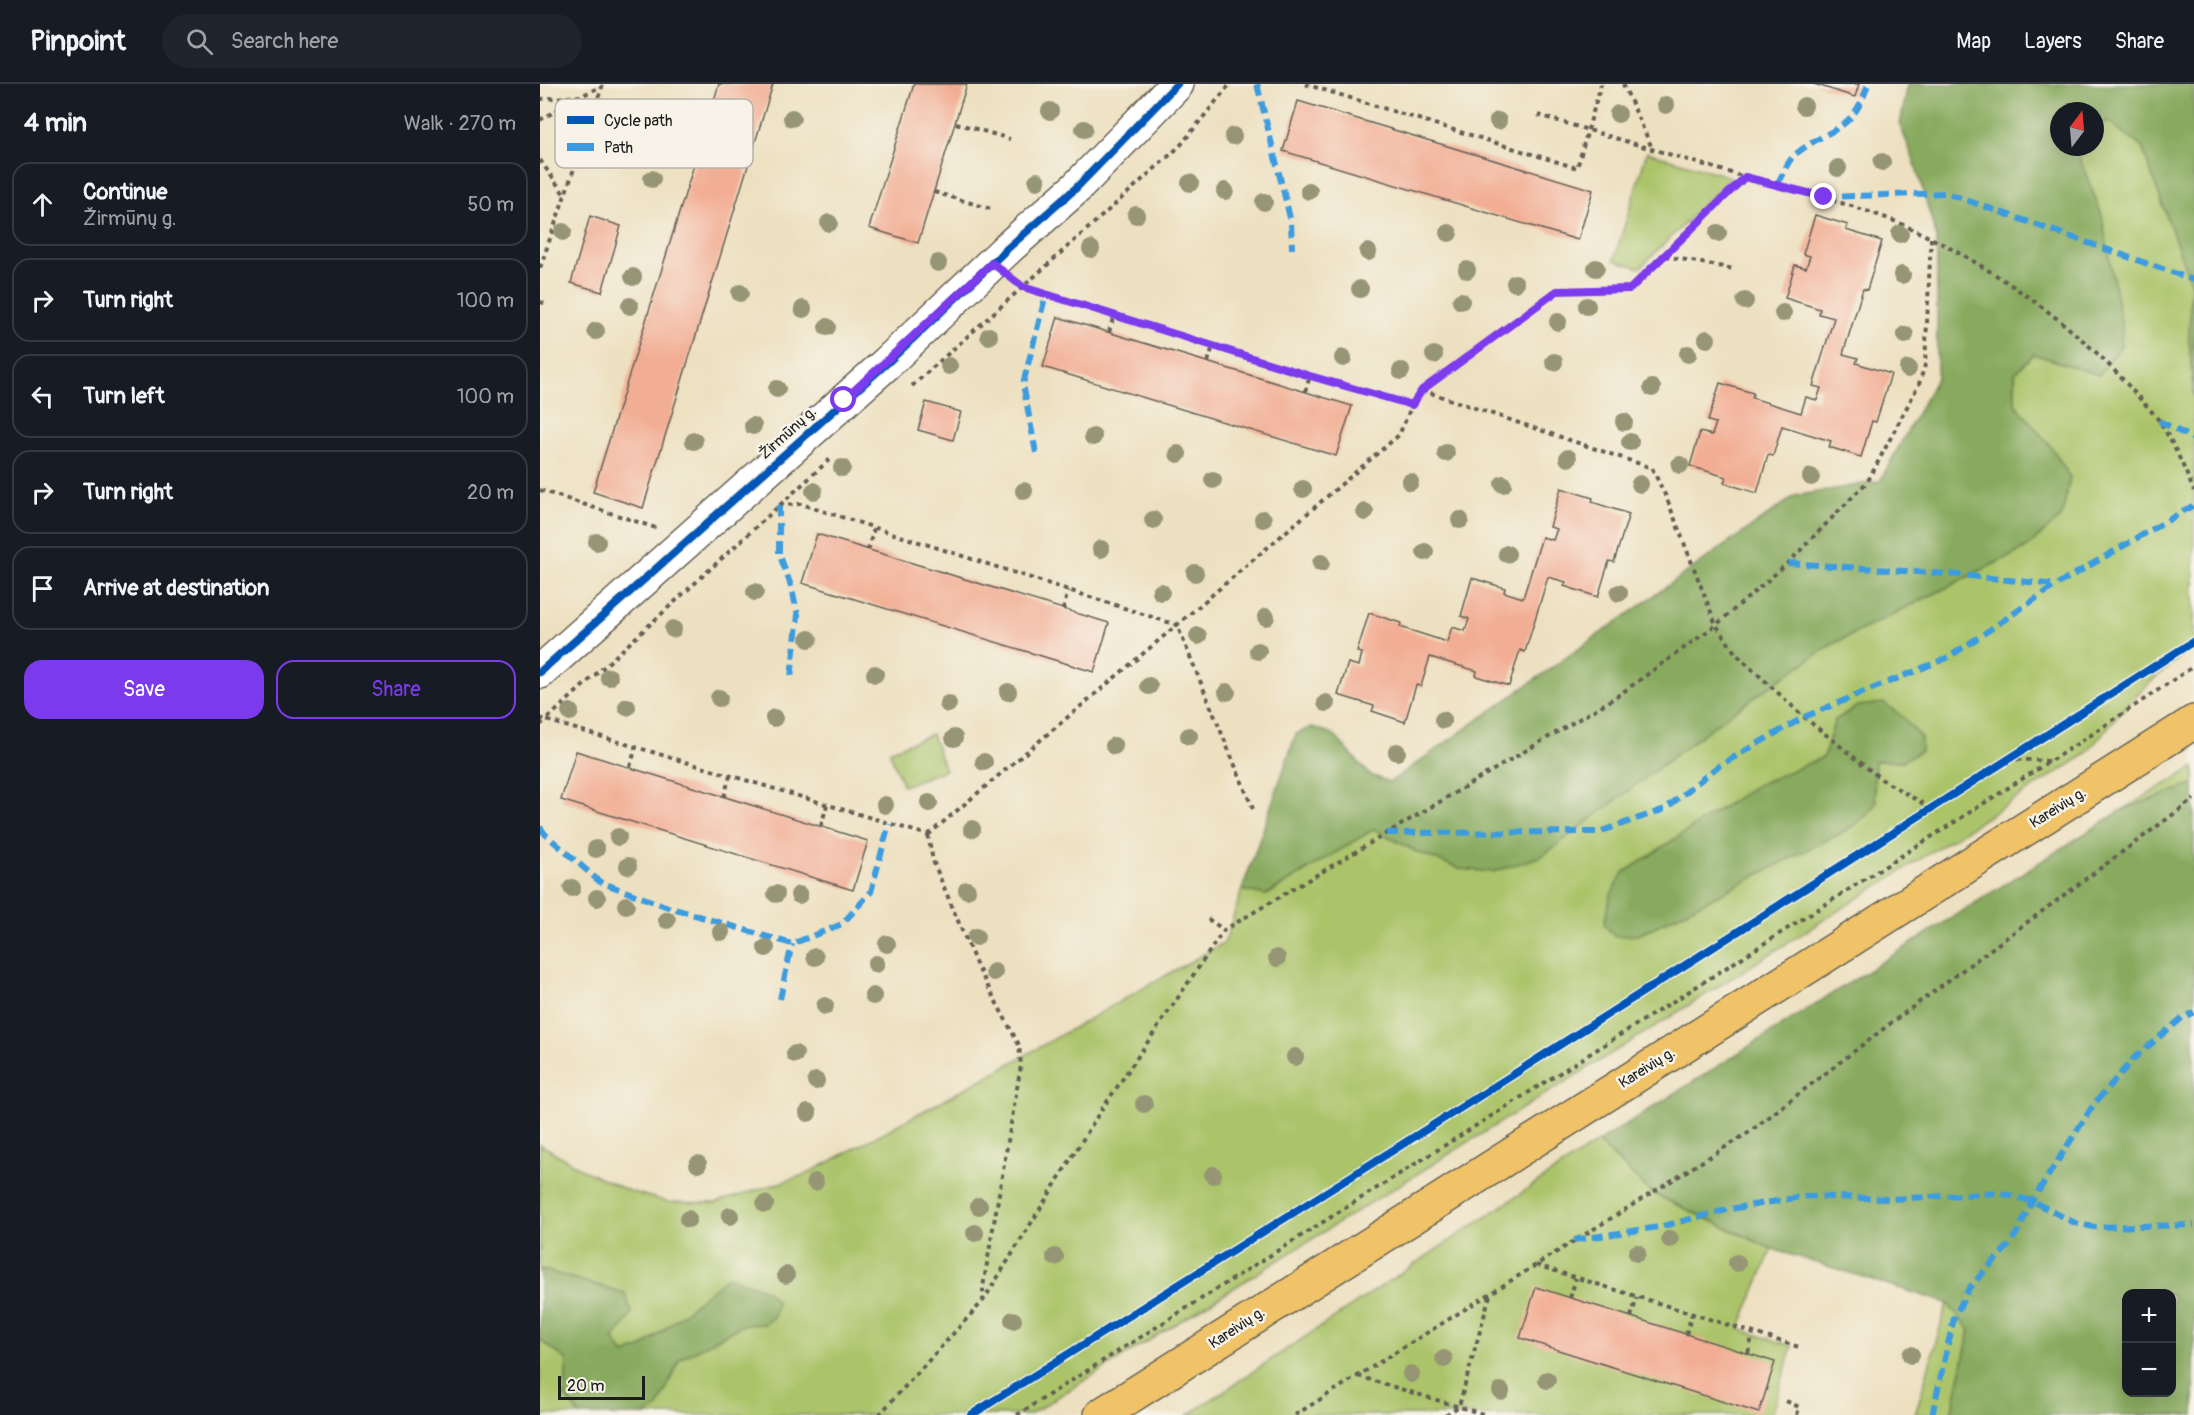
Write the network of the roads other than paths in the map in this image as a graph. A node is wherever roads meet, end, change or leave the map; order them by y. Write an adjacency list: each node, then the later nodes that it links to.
1 (1177, 84): 2 (street, Žirmūnų g.)
2 (540, 672)
3 (2194, 722): 4 (main road, Kareivių g.)
4 (1101, 1415)

